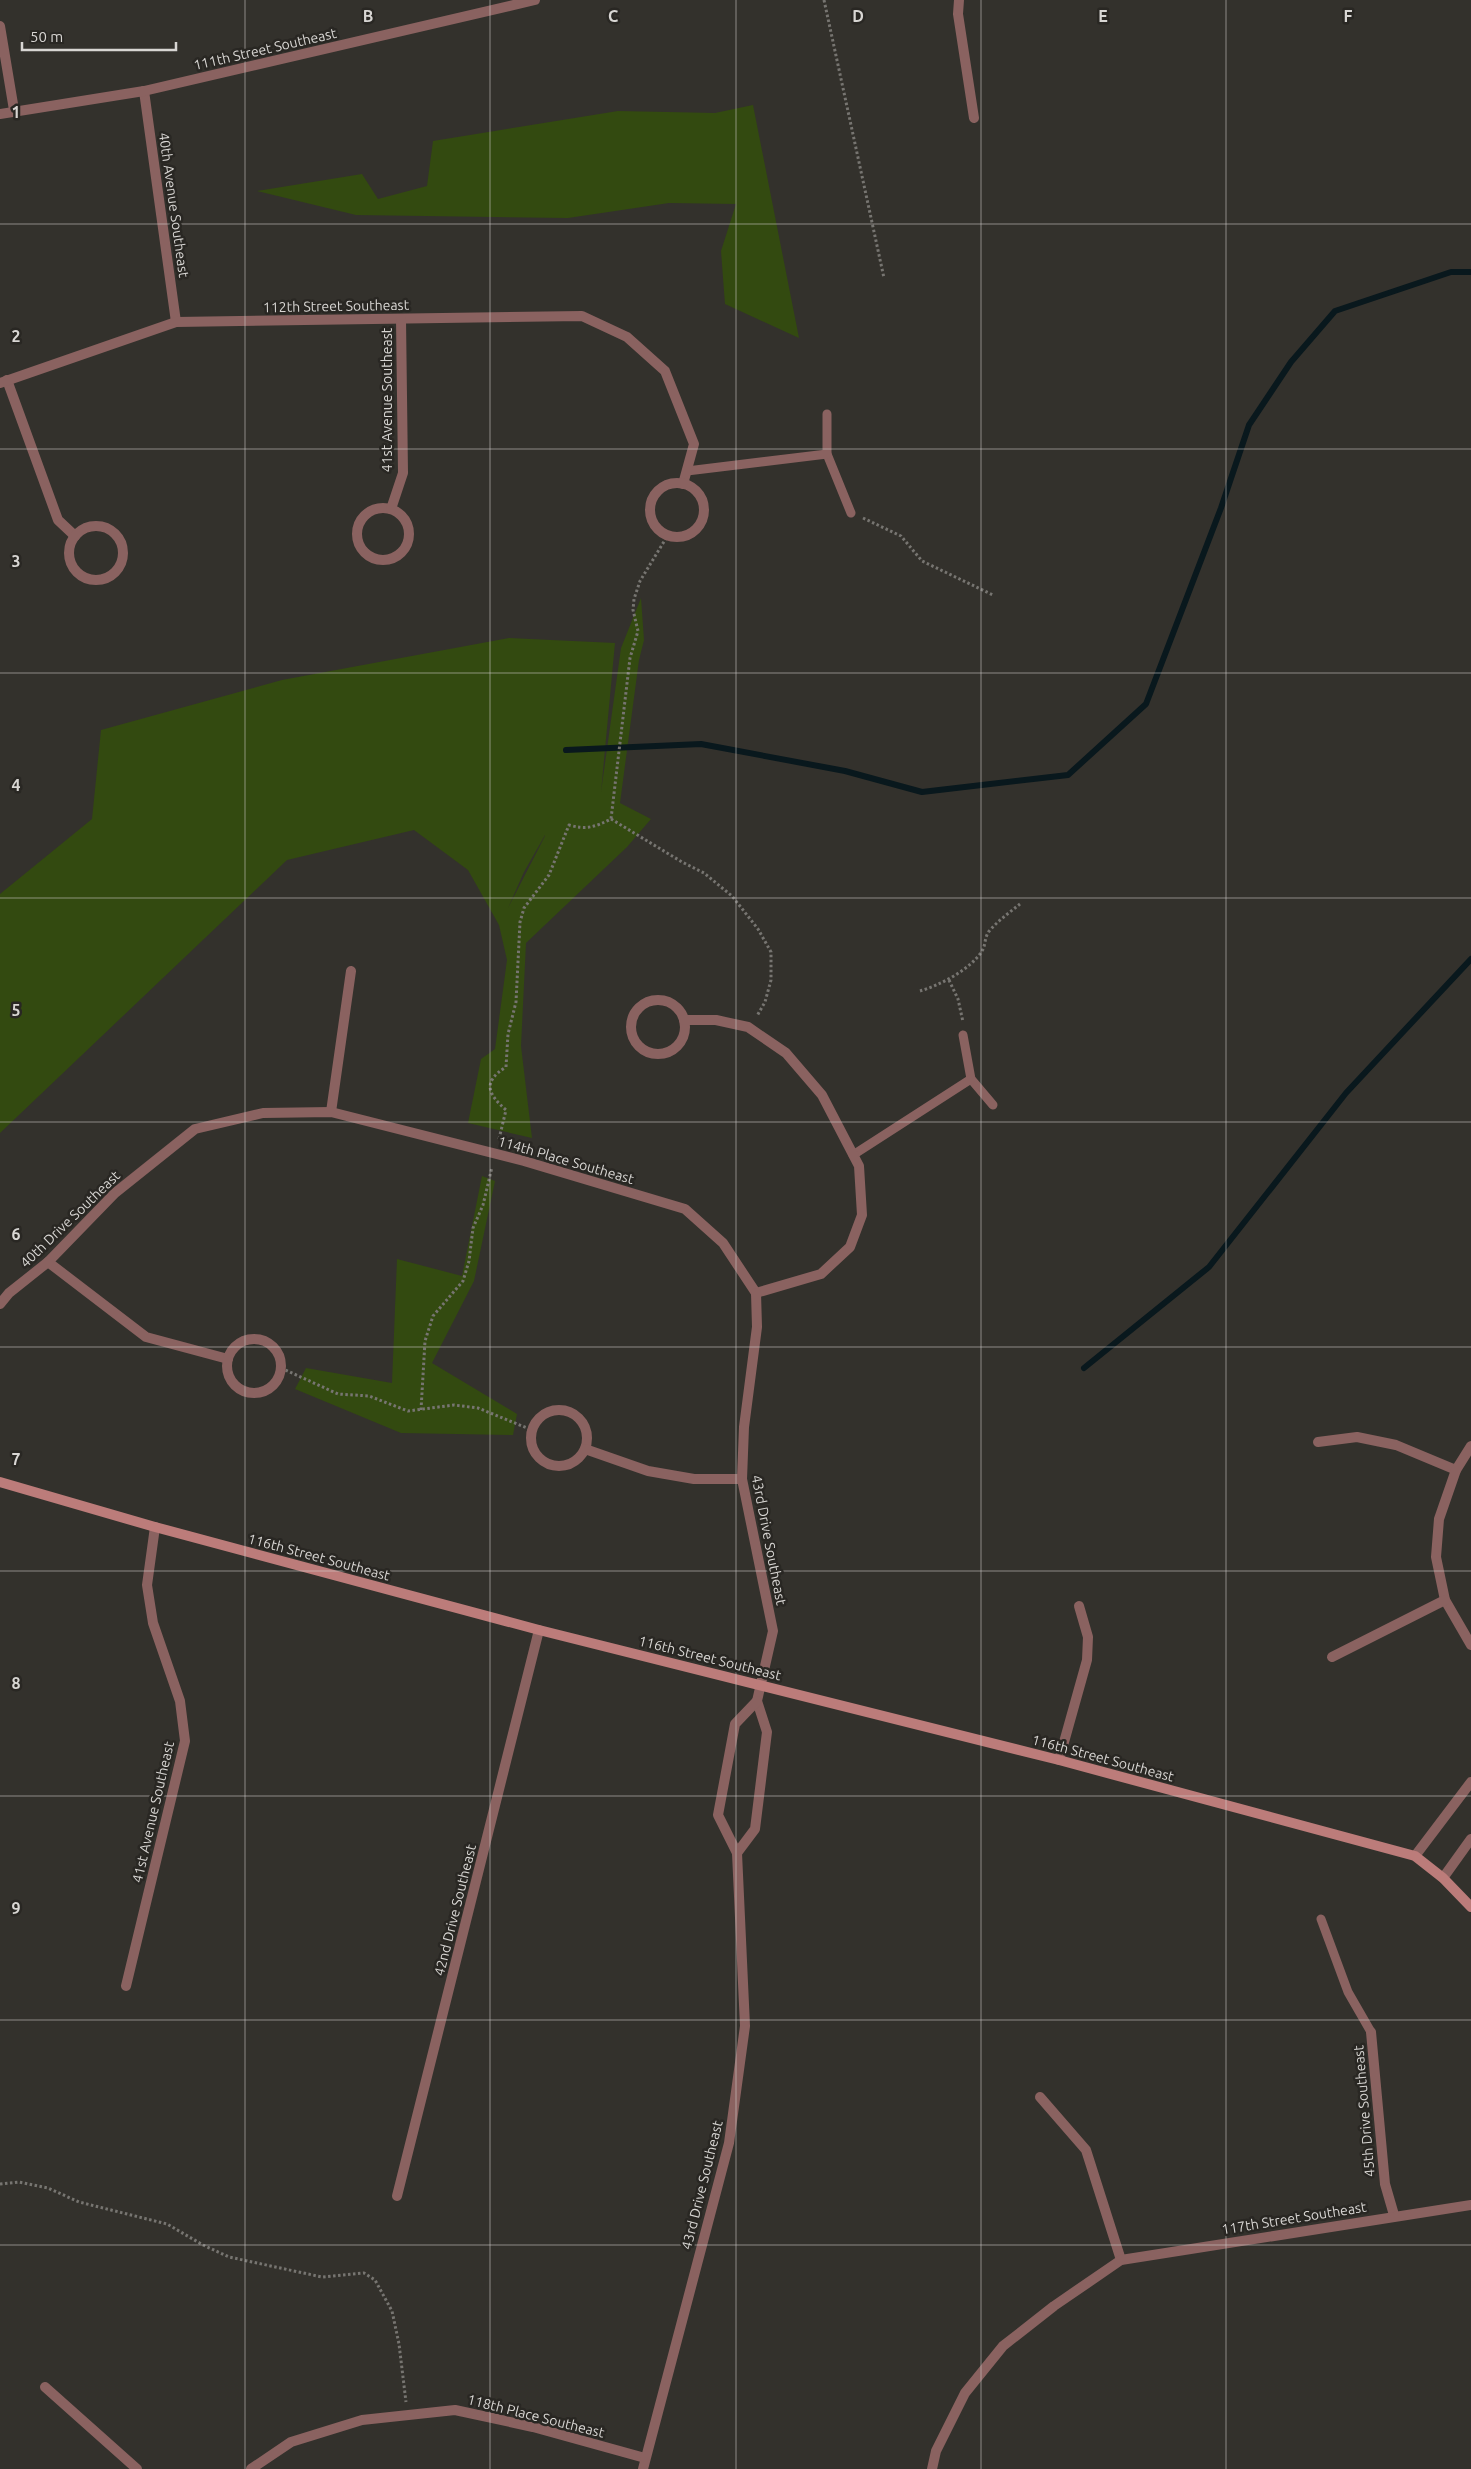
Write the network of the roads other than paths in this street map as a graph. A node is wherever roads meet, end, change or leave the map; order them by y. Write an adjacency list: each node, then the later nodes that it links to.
1 (535, 0): 4 (street, 111th Street Southeast)
2 (959, 0): 7 (street)
3 (0, 26): 5 (street)
4 (144, 91): 5 (street, 111th Street Southeast); 9 (street, 40th Avenue Southeast)
5 (14, 110): 6 (street, 111th Street Southeast)
6 (0, 114)
7 (974, 118)
8 (401, 319): 9 (street, 112th Street Southeast); 13 (street, 112th Street Southeast); 15 (street, 41st Avenue Southeast)
9 (176, 322): 10 (street, 112th Street Southeast)
10 (3, 382): 17 (street)
11 (827, 414): 12 (lane)
12 (827, 454): 13 (lane); 16 (lane)
13 (687, 471): 14 (street)
14 (684, 484): 14 (street)
15 (391, 509): 15 (street)
16 (851, 513)
17 (75, 536): 17 (street)
18 (351, 971): 23 (street)
19 (684, 1020): 19 (street); 24 (street)
20 (963, 1035): 21 (lane)
21 (971, 1078): 22 (lane); 24 (lane)
22 (993, 1105)
23 (330, 1112): 25 (street, 40th Drive Southeast); 26 (street, 114th Place Southeast)
24 (853, 1155): 26 (street)
25 (48, 1262): 27 (street, 40th Drive Southeast); 28 (street)
26 (756, 1293): 33 (street, 43rd Drive Southeast)
27 (0, 1304)
28 (228, 1360): 28 (street)
29 (1318, 1442): 32 (street)
30 (1471, 1446): 32 (street)
31 (585, 1449): 31 (street); 33 (street)
32 (1456, 1470): 36 (street)
33 (742, 1479): 41 (street, 43rd Drive Southeast)
34 (0, 1482): 35 (street, 116th Street Southeast)
35 (155, 1527): 38 (street, 116th Street Southeast); 51 (street, 41st Avenue Southeast)
36 (1445, 1600): 39 (street); 40 (street)
37 (1079, 1606): 43 (street)
38 (539, 1630): 41 (street, 116th Street Southeast); 54 (street, 42nd Drive Southeast)
39 (1471, 1645)
40 (1332, 1657)
41 (761, 1684): 42 (street, 43rd Drive Southeast); 43 (street, 116th Street Southeast)
42 (757, 1701): 46 (street); 46 (street, 43rd Drive Southeast)
43 (1059, 1760): 47 (street, 116th Street Southeast)
44 (1471, 1782): 47 (street)
45 (1471, 1839): 48 (street)
46 (737, 1852): 59 (street, 43rd Drive Southeast)
47 (1416, 1856): 48 (street)
48 (1443, 1878): 49 (street)
49 (1471, 1907)
50 (1322, 1919): 52 (lane)
51 (126, 1986)
52 (1371, 2032): 56 (street, 45th Drive Southeast)
53 (1040, 2097): 57 (street)
54 (398, 2196)
55 (1471, 2205): 56 (street, 117th Street Southeast)
56 (1394, 2216): 57 (street, 117th Street Southeast)
57 (1121, 2260): 63 (street)
58 (45, 2387): 60 (street)
59 (645, 2458): 61 (street, 118th Place Southeast); 62 (street, 43rd Drive Southeast)
60 (137, 2469)
61 (250, 2469)
62 (643, 2469)
63 (932, 2469)

